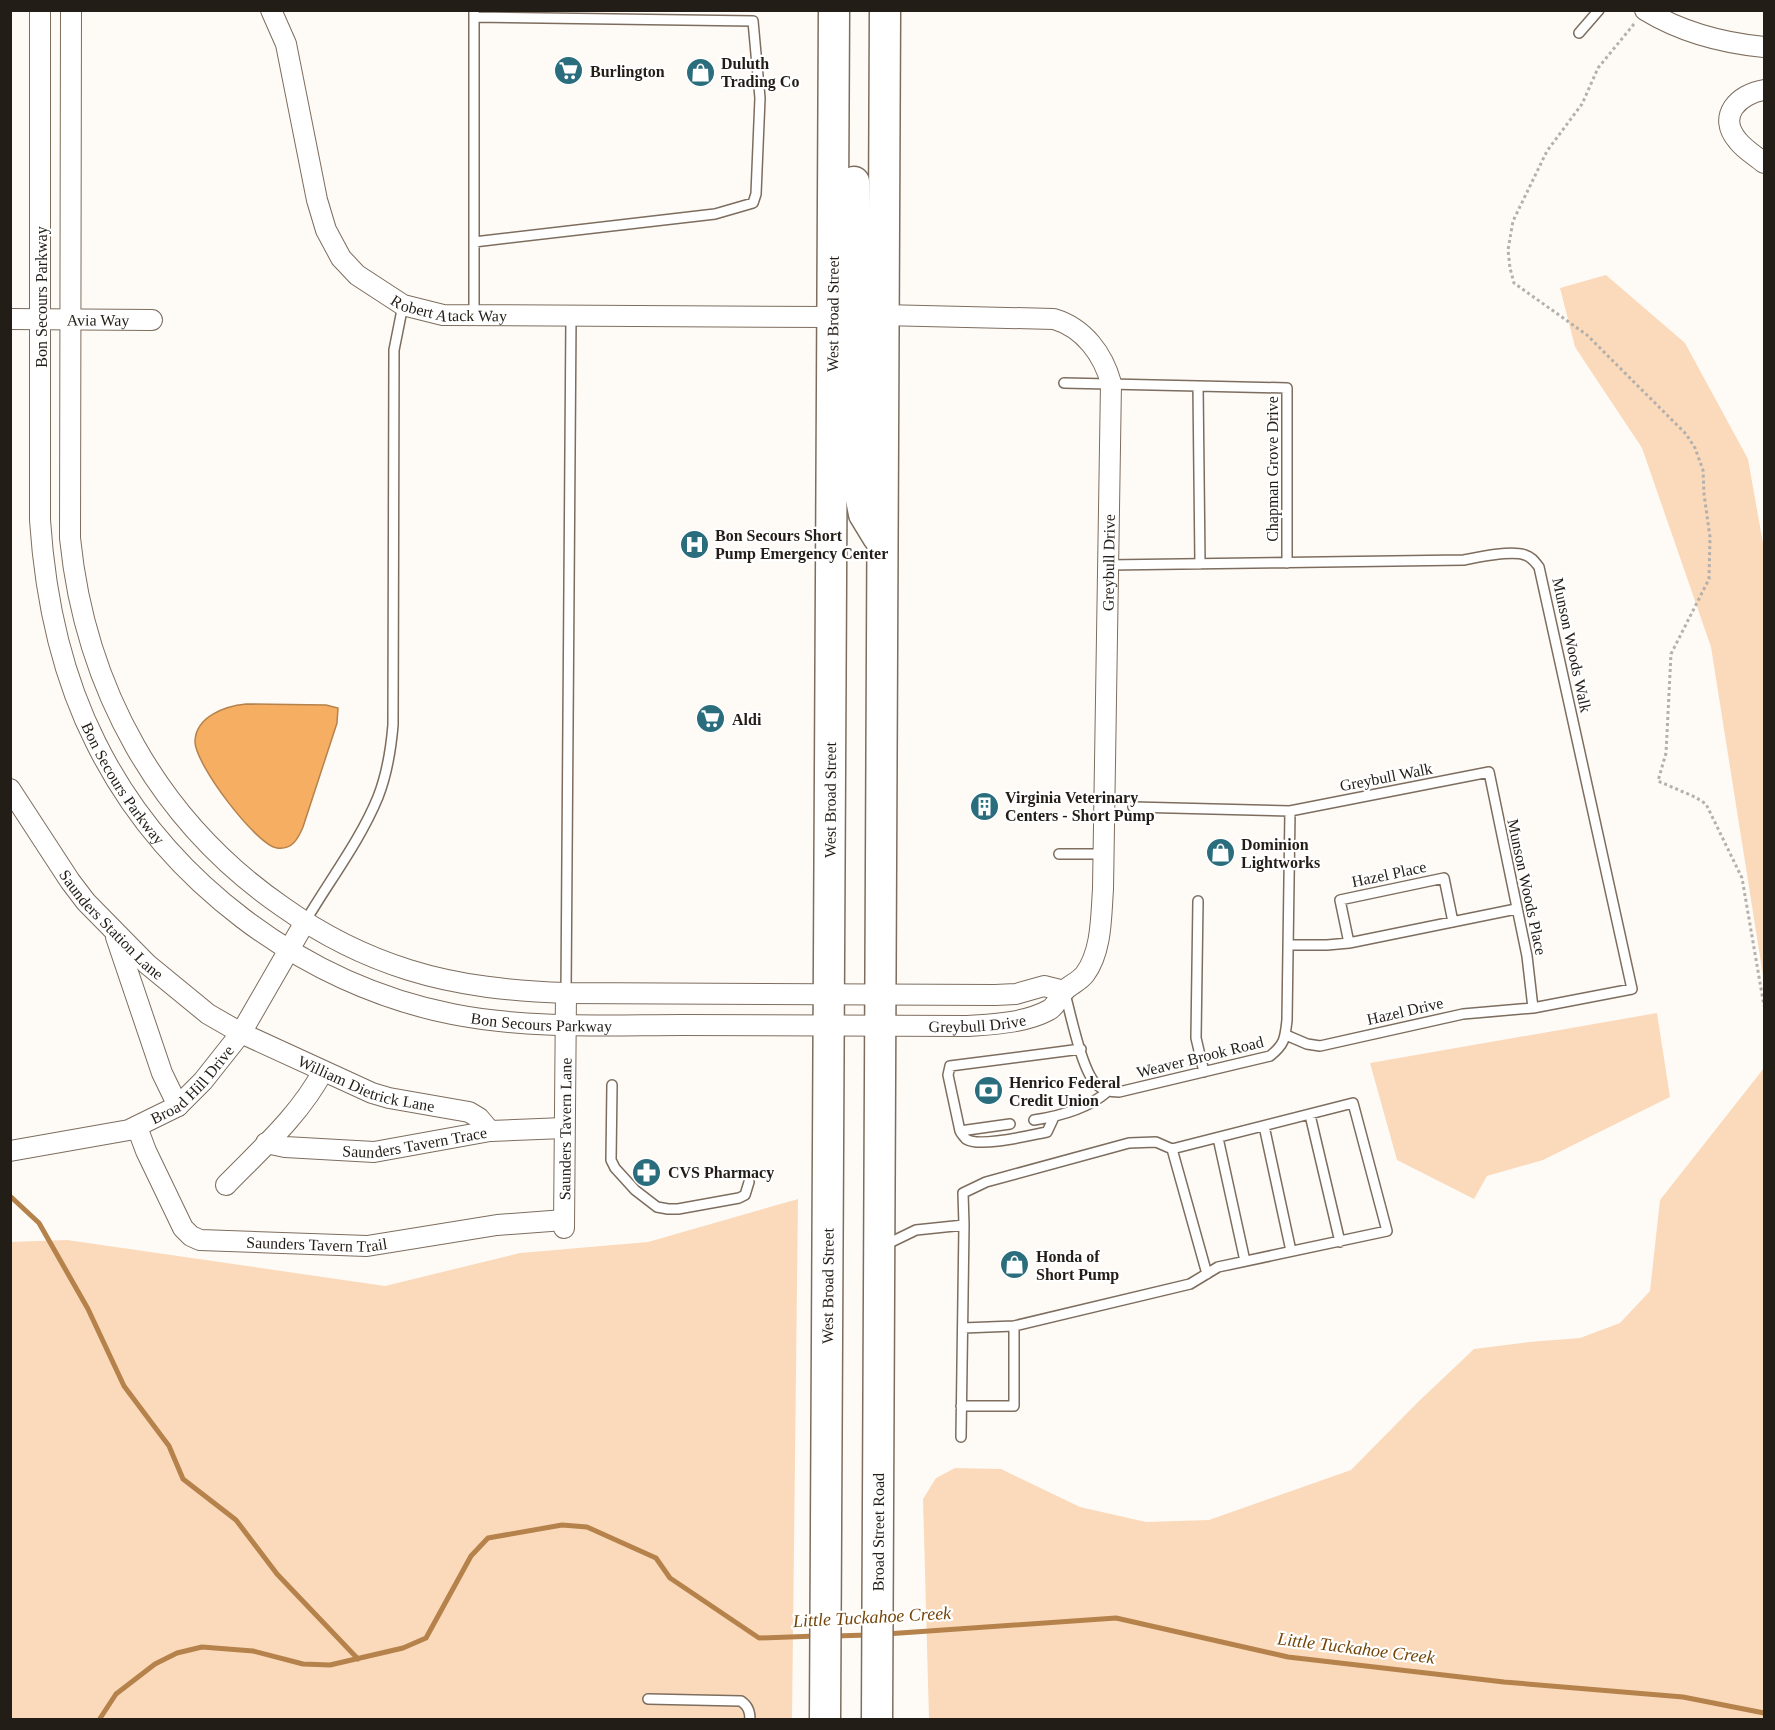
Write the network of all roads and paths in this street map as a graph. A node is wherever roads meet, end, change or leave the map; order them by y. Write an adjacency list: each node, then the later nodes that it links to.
1 (40, 10): 22 (street, Bon Secours Parkway)
2 (71, 10): 23 (street, Bon Secours Parkway)
3 (271, 10): 16 (street, Robert Atack Way)
4 (834, 10): 12 (main road, West Broad Street)
5 (885, 10): 18 (main road)
6 (1599, 10): 9 (lane)
7 (1646, 11): 10 (street); 51 (path)
8 (474, 14): 15 (lane); 15 (lane)
9 (1579, 33)
10 (1764, 47): 11 (street)
11 (1764, 55)
12 (834, 69): 18 (main road); 20 (main road, West Broad Street)
13 (1764, 90): 14 (street)
14 (1764, 163)
15 (474, 242): 17 (lane)
16 (403, 305): 17 (street, Robert Atack Way); 41 (lane)
17 (474, 315): 19 (street, Robert Atack Way)
18 (882, 315): 26 (street, Greybull Drive); 28 (main road)
19 (571, 316): 20 (street, Robert Atack Way); 48 (lane)
20 (832, 317): 28 (main road); 49 (main road, West Broad Street)
21 (10, 319): 22 (street, Avia Way)
22 (41, 319): 23 (street, Avia Way); 46 (street, Bon Secours Parkway)
23 (71, 319): 24 (street, Avia Way); 41 (street, Bon Secours Parkway)
24 (152, 320)
25 (1064, 383): 26 (lane)
26 (1111, 383): 27 (lane); 31 (street, Greybull Drive)
27 (1198, 386): 29 (lane, Chapman Grove Drive); 30 (lane)
28 (882, 543): 50 (main road)
29 (1287, 563): 30 (lane, Munson Woods Walk); 52 (lane, Munson Woods Walk)
30 (1200, 564): 31 (lane, Munson Woods Walk)
31 (1108, 566): 38 (street, Greybull Drive)
32 (1488, 772): 35 (lane, Greybull Walk); 40 (lane, Munson Woods Place)
33 (10, 789): 36 (street, Saunders Station Lane)
34 (1134, 807): 35 (lane, Greybull Walk)
35 (1290, 811): 45 (lane, Weaver Brook Road)
36 (17, 812): 43 (street, Saunders Station Lane)
37 (1059, 854): 38 (lane)
38 (1104, 854): 47 (street, Greybull Drive)
39 (1198, 901): 60 (lane)
40 (1516, 909): 42 (lane); 52 (lane, Munson Woods Place)
41 (305, 922): 46 (street, Broad Hill Drive); 48 (street, Bon Secours Parkway)
42 (1453, 922): 44 (lane); 44 (lane, Hazel Place)
43 (114, 931): 56 (street, Saunders Station Lane); 63 (street)
44 (1349, 943): 45 (lane)
45 (1288, 945): 57 (lane, Weaver Brook Road)
46 (288, 950): 53 (street, Bon Secours Parkway); 56 (street, Broad Hill Drive)
47 (1064, 991): 50 (street, Greybull Drive); 55 (street, Greybull Drive); 58 (lane)
48 (566, 993): 49 (street, Bon Secours Parkway); 53 (street, Saunders Tavern Lane)
49 (829, 994): 50 (street, Greybull Drive); 54 (main road, West Broad Street)
50 (879, 994): 55 (main road)
51 (1764, 1006)
52 (1533, 1008): 57 (lane, Hazel Drive)
53 (566, 1025): 54 (street, Bon Secours Parkway); 70 (street, Saunders Tavern Lane)
54 (829, 1025): 55 (street, Greybull Drive); 92 (main road, West Broad Street)
55 (880, 1026): 82 (main road)
56 (241, 1033): 59 (street, William Dietrick Lane); 63 (street, Broad Hill Drive)
57 (1286, 1035): 60 (lane, Weaver Brook Road)
58 (1080, 1049): 62 (lane); 72 (lane)
59 (323, 1071): 71 (street, William Dietrick Lane); 74 (street)
60 (1204, 1072): 62 (lane, Weaver Brook Road)
61 (612, 1085): 77 (lane)
62 (1107, 1092): 65 (lane)
63 (178, 1106): 69 (street, Broad Hill Drive)
64 (1310, 1115): 68 (lane); 81 (lane); 81 (lane)
65 (1054, 1117): 66 (lane); 72 (lane)
66 (1034, 1119)
67 (1010, 1124): 72 (lane)
68 (1264, 1126): 73 (lane); 83 (lane)
69 (137, 1127): 76 (street, Broad Hill Drive); 79 (street, Saunders Tavern Trail)
70 (564, 1128): 71 (street, Saunders Tavern Trace); 79 (street, Saunders Tavern Lane)
71 (490, 1131): 74 (street, Saunders Tavern Trace)
72 (960, 1131)
73 (1218, 1138): 75 (lane); 84 (lane)
74 (266, 1143): 78 (street)
75 (1172, 1149): 80 (lane); 85 (lane)
76 (10, 1151)
77 (749, 1182)
78 (226, 1185)
79 (564, 1224)
80 (964, 1225): 82 (lane); 87 (lane)
81 (1340, 1242): 83 (lane)
82 (879, 1249): 93 (main road, Broad Street Road)
83 (1291, 1251): 84 (lane)
84 (1245, 1261): 85 (lane)
85 (1207, 1274): 86 (lane)
86 (1014, 1326): 87 (lane); 88 (lane)
87 (963, 1328): 88 (lane)
88 (961, 1406): 89 (lane)
89 (961, 1437)
90 (648, 1699): 91 (lane)
91 (750, 1719)
92 (825, 1719)
93 (877, 1719)

